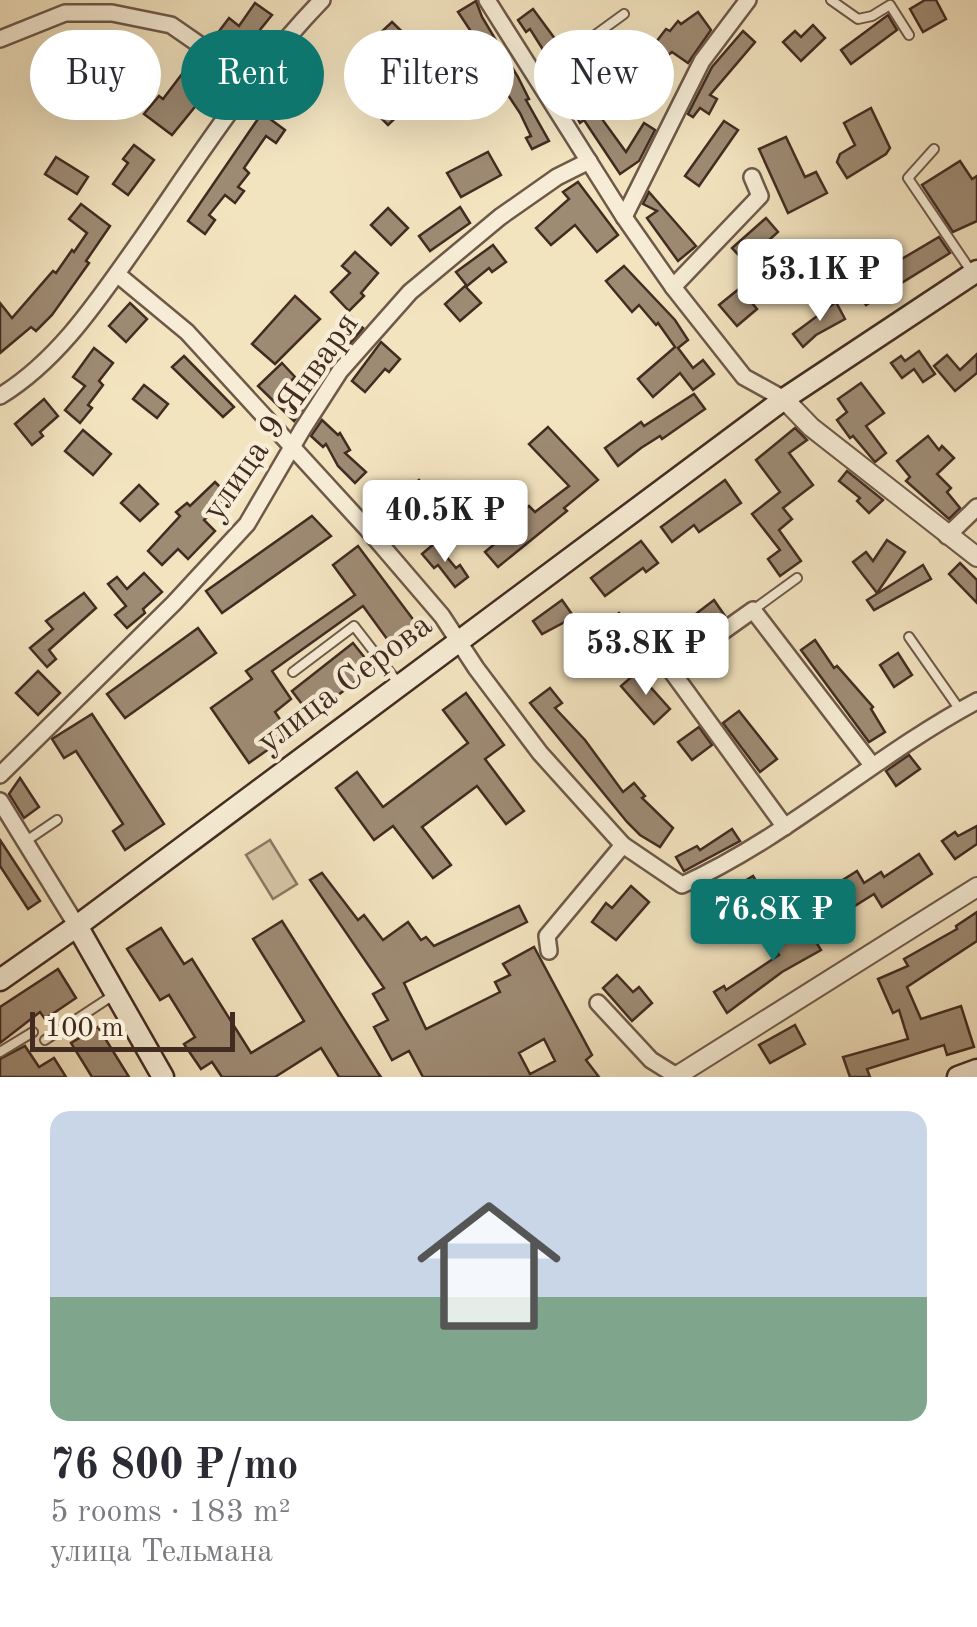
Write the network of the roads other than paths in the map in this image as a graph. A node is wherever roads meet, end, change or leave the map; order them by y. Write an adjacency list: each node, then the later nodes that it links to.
1 (322, 0): 7 (street)
2 (487, 0): 12 (street)
3 (748, 0): 18 (street)
4 (831, 0): 10 (lane)
5 (60, 6): 9 (street); 11 (street)
6 (624, 14): 8 (lane)
7 (296, 30)
8 (602, 30)
9 (181, 33)
10 (909, 35)
11 (0, 39)
12 (534, 75)
13 (225, 120): 20 (street)
14 (562, 120): 16 (street)
15 (934, 149): 19 (lane)
16 (589, 162): 18 (street); 24 (street, улица 9 Января)
17 (752, 176): 21 (street)
18 (624, 218): 21 (street)
19 (975, 272): 23 (main road, улица Серова)
20 (117, 274): 22 (street); 24 (street)
21 (673, 287): 23 (street)
22 (0, 396)
23 (784, 399): 26 (street); 31 (main road, улица Серова)
24 (294, 447): 31 (street); 37 (street, улица 9 Января)
25 (977, 508): 26 (street)
26 (947, 536): 27 (street)
27 (977, 557)
28 (798, 578): 29 (lane)
29 (752, 610): 36 (street); 41 (street)
30 (909, 638): 35 (lane)
31 (458, 640): 33 (main road, улица Серова); 44 (street)
32 (293, 672): 33 (lane)
33 (399, 684): 46 (main road, улица Серова)
34 (977, 701): 35 (street)
35 (960, 710): 36 (street)
36 (872, 765): 41 (street)
37 (0, 775)
38 (0, 800): 40 (street)
39 (58, 820): 43 (lane)
40 (16, 824): 42 (street); 43 (street)
41 (785, 826): 44 (street)
42 (0, 835)
43 (26, 840): 46 (street)
44 (623, 845): 47 (street)
45 (977, 886): 55 (street)
46 (77, 926): 48 (main road, улица Серова); 49 (main road)
47 (549, 951)
48 (0, 980)
49 (115, 993): 52 (lane); 56 (main road)
50 (598, 1003): 55 (street)
51 (33, 1032): 53 (lane)
52 (46, 1040)
53 (0, 1052)
54 (977, 1070): 57 (main road)
55 (675, 1076)
56 (164, 1077)
57 (958, 1077)

